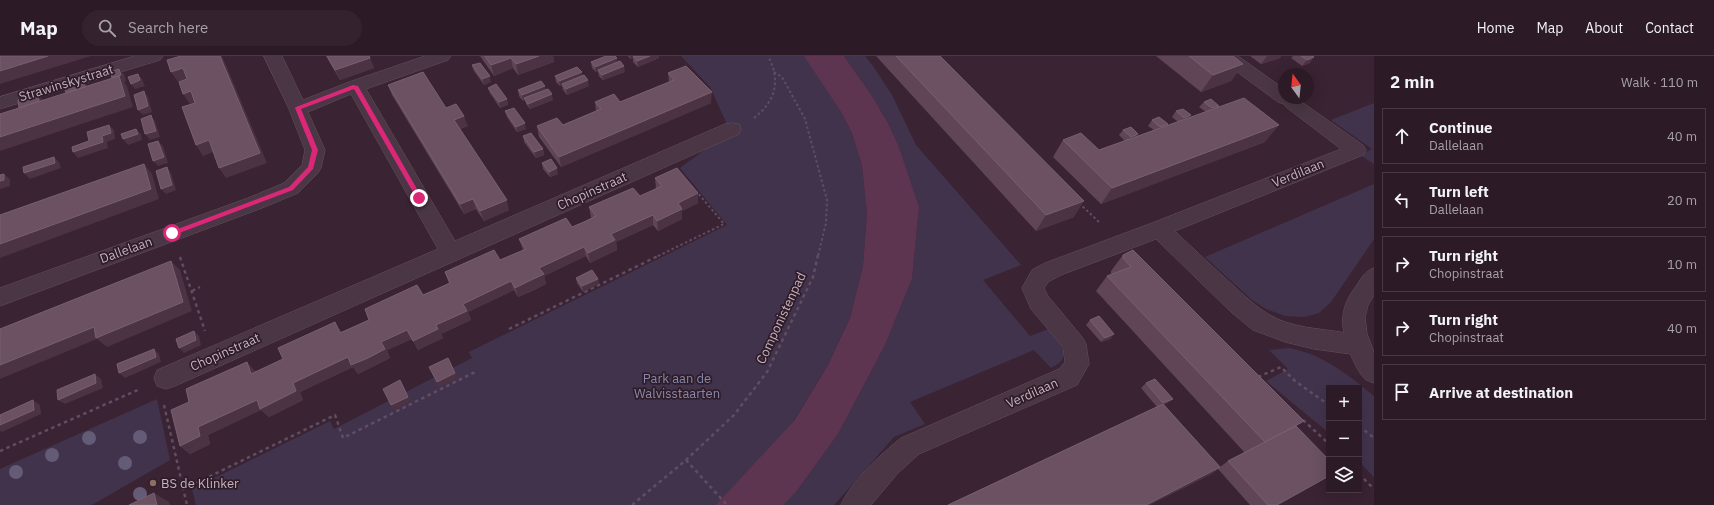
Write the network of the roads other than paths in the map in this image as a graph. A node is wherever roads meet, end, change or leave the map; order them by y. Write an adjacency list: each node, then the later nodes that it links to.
1 (154, 56): 7 (street, Strawinskystraat)
2 (273, 56): 9 (street, Dallelaan)
3 (442, 56): 5 (street)
4 (1227, 56): 6 (street, Verdilaan)
5 (355, 86): 9 (street); 12 (street)
6 (1278, 93)
7 (0, 104)
8 (1293, 104): 11 (street, Verdilaan)
9 (298, 108): 14 (street, Dallelaan)
10 (732, 130): 12 (street, Chopinstraat)
11 (1159, 229): 15 (street); 18 (street, Verdilaan)
12 (451, 253): 17 (street, Chopinstraat)
13 (1374, 277): 15 (street)
14 (0, 297)
15 (1358, 345): 16 (street)
16 (1374, 372)
17 (162, 380)
18 (854, 505)

